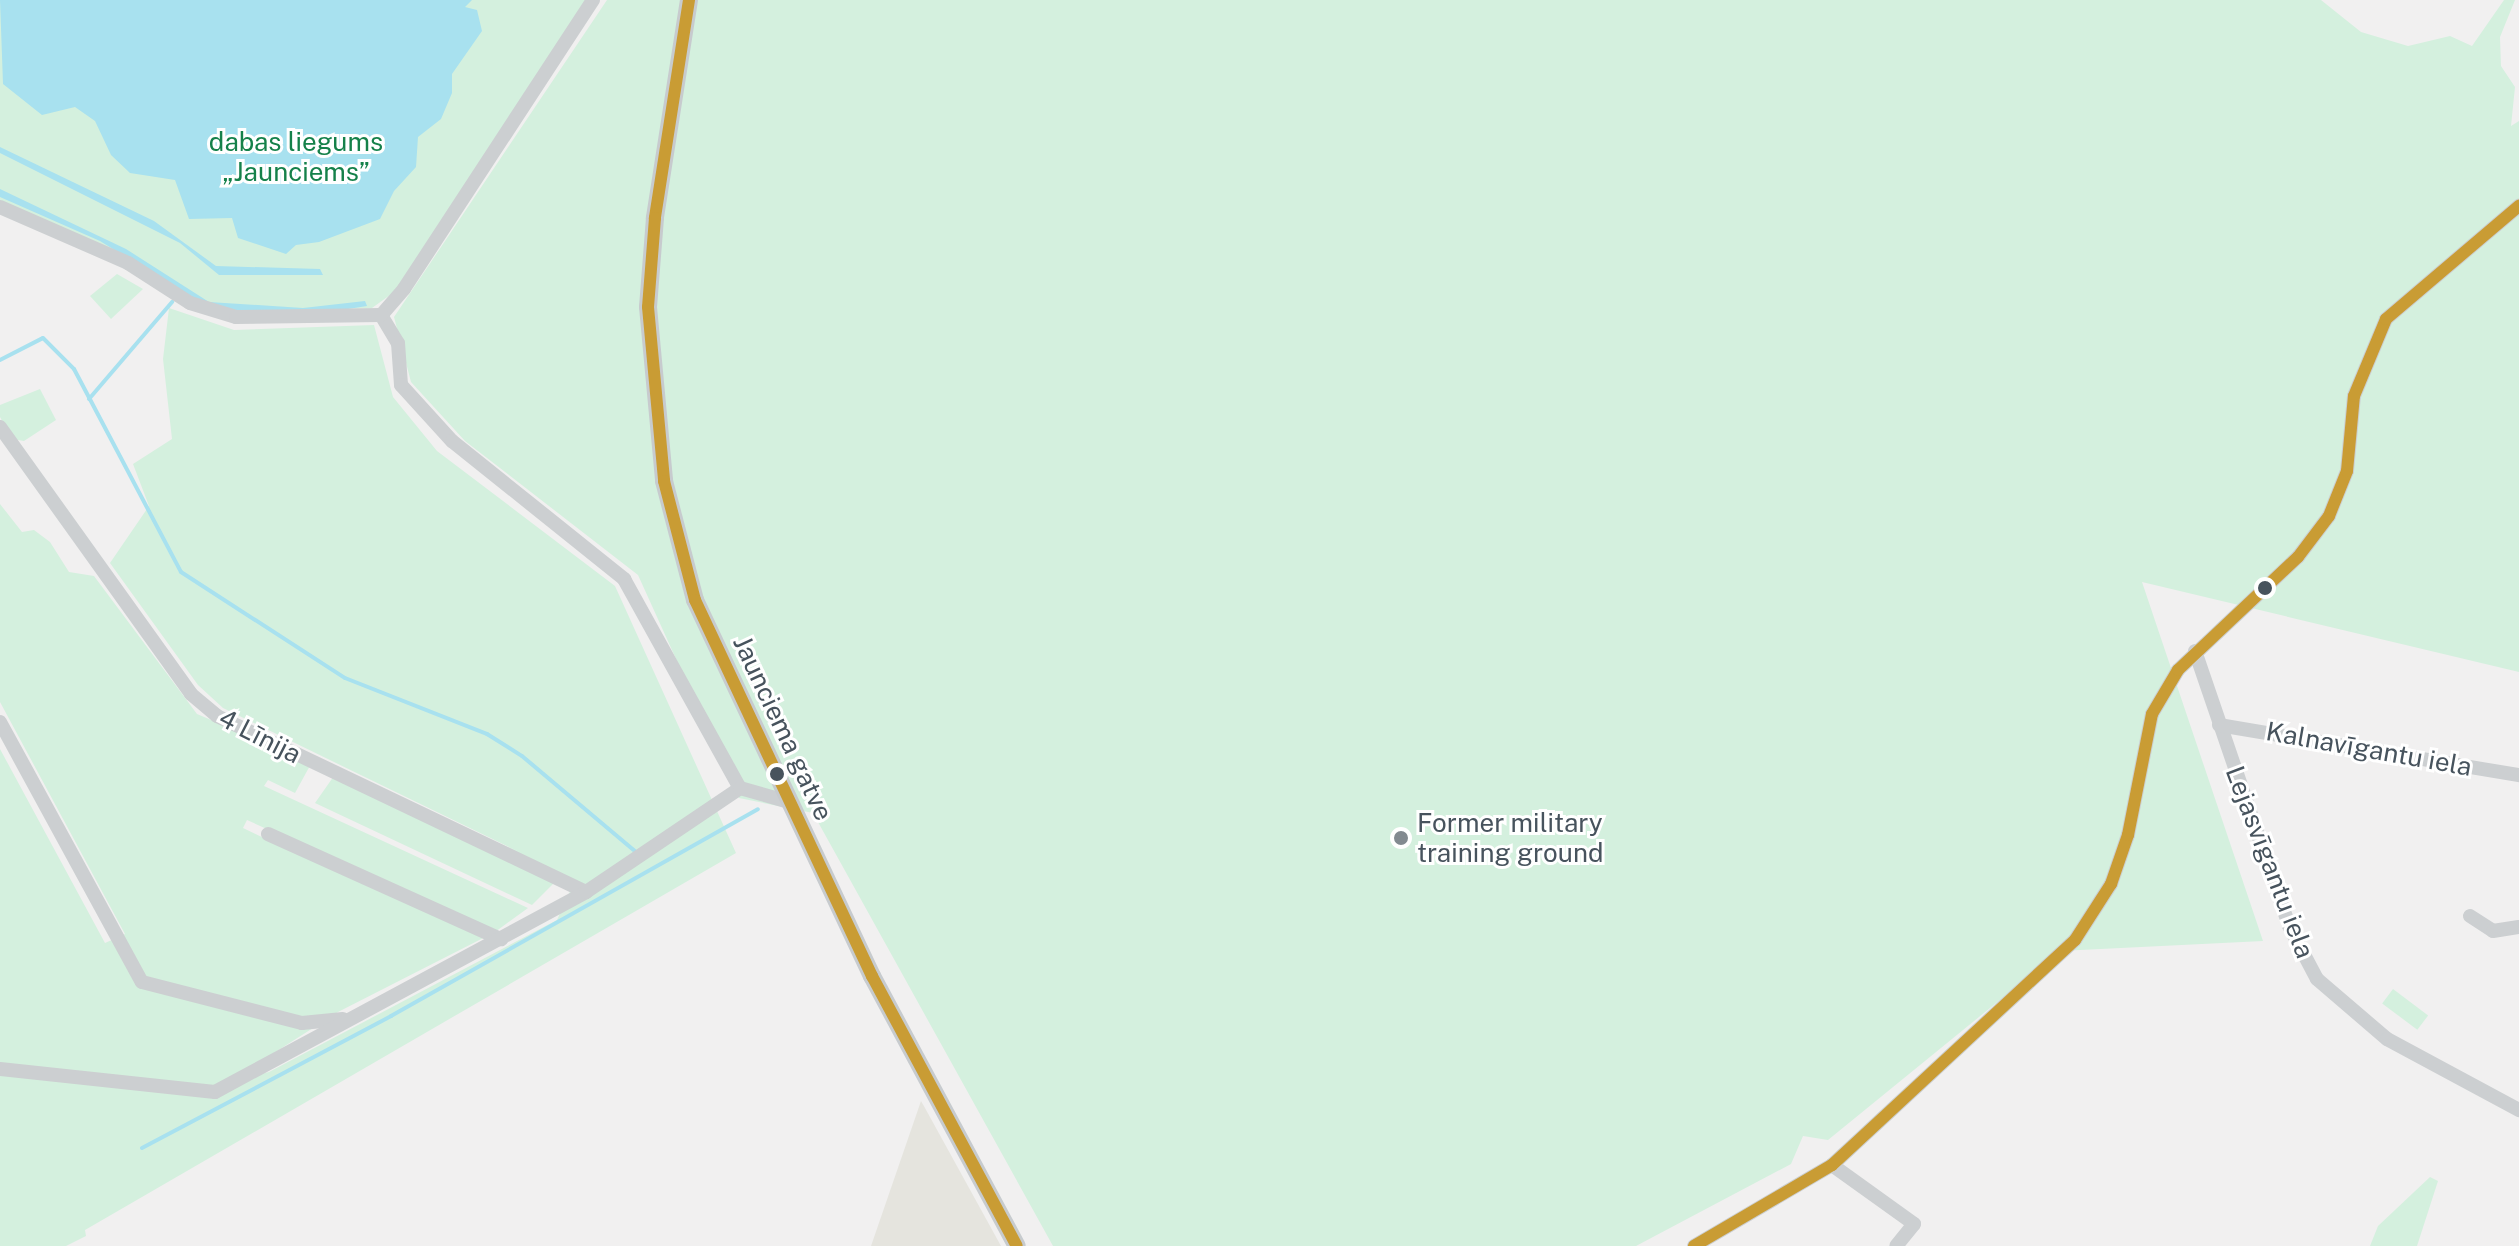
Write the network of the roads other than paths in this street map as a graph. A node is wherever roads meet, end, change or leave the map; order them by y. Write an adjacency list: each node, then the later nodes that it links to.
1 (593, 0): 5 (street)
2 (689, 0): 12 (main road, Jaunciema gatve)
3 (2519, 206): 7 (street)
4 (0, 207): 5 (street)
5 (381, 315): 11 (street)
6 (0, 427): 14 (street, 4 Līnija)
7 (2195, 651): 9 (street, Lejasvīgantu iela); 21 (street)
8 (0, 722): 18 (street)
9 (2219, 725): 10 (street, Kalnavīgantu iela); 20 (street, Lejasvīgantu iela)
10 (2519, 775)
11 (740, 788): 12 (street); 14 (street)
12 (789, 802): 22 (main road, Jaunciema gatve)
13 (268, 834): 17 (street)
14 (586, 892): 17 (street)
15 (2470, 916): 16 (street)
16 (2519, 927)
17 (501, 939): 18 (street)
18 (351, 1018): 19 (street)
19 (0, 1069)
20 (2519, 1110)
21 (1832, 1165): 23 (street); 24 (street)
22 (1017, 1246)
23 (1694, 1246)
24 (1896, 1246)

